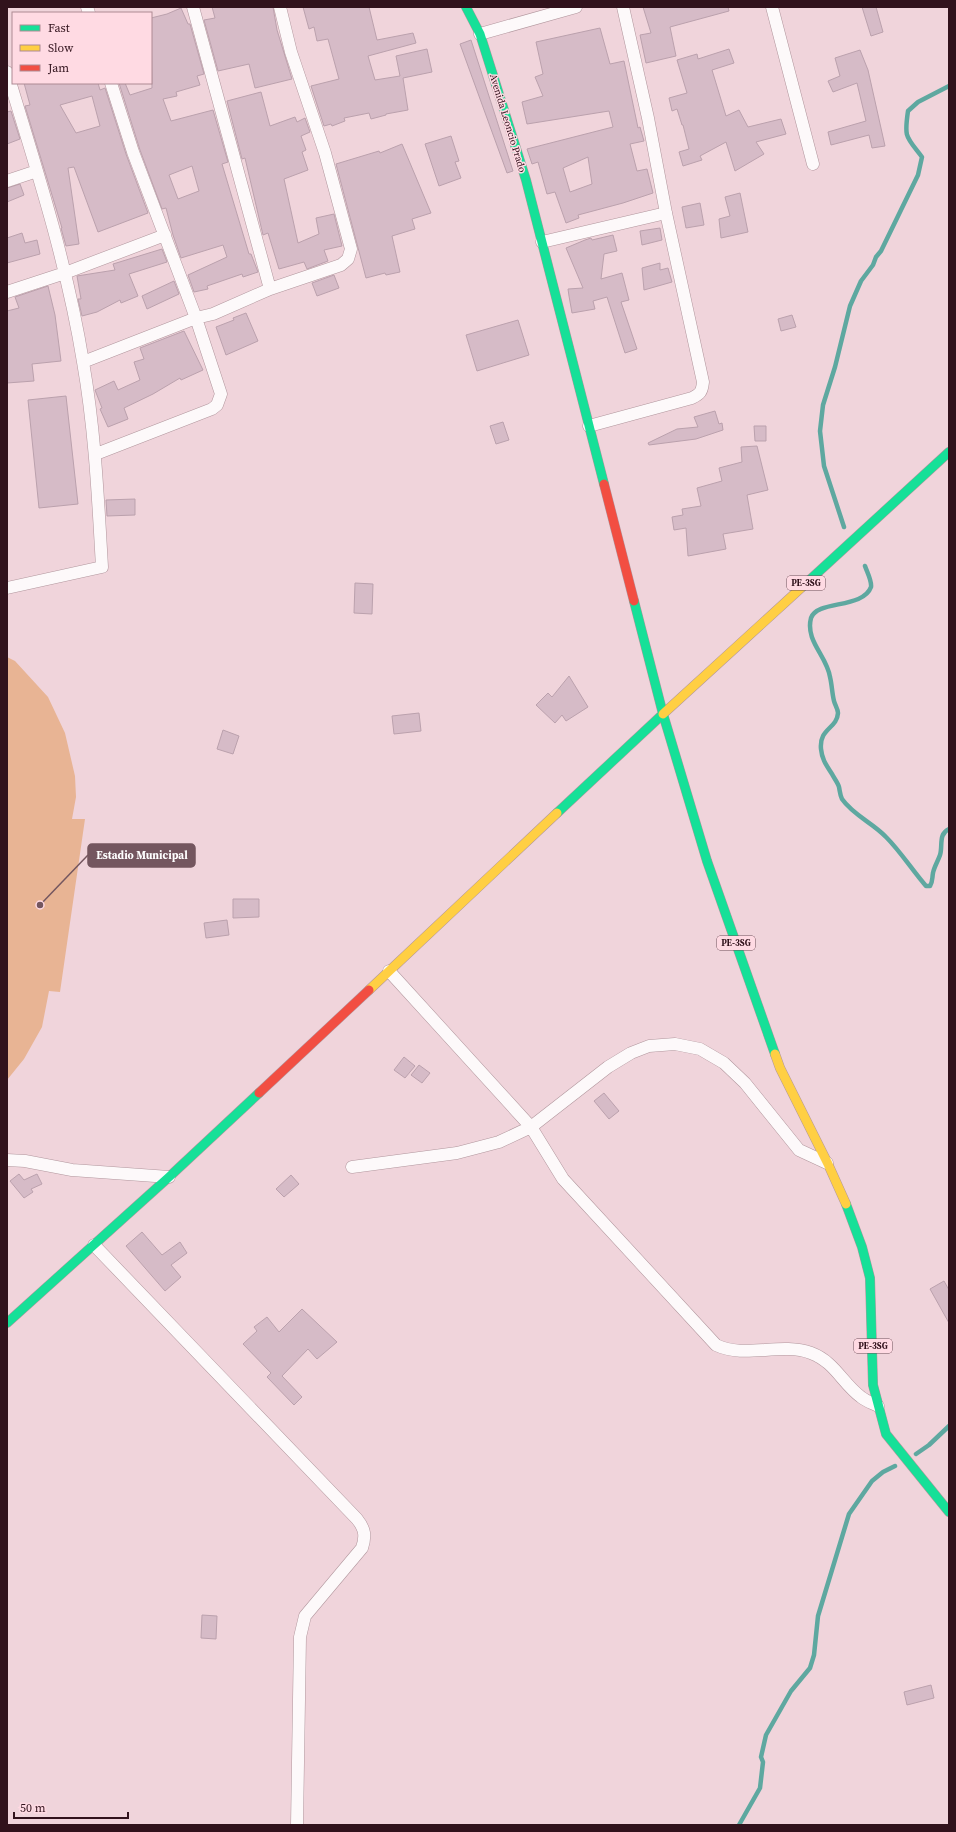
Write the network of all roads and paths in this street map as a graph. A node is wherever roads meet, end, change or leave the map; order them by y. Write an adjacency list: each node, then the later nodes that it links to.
1 (193, 7): 17 (street)
2 (280, 7): 17 (street)
3 (466, 7): 7 (main road, Avenida Leoncio Prado)
4 (576, 7): 7 (street)
5 (623, 7): 13 (street)
6 (772, 7): 10 (street)
7 (480, 34): 15 (main road, Avenida Leoncio Prado)
8 (7, 72): 11 (street)
9 (111, 84): 14 (street)
10 (813, 164)
11 (37, 171): 12 (street); 16 (street)
12 (7, 181)
13 (666, 213): 15 (street); 21 (street)
14 (165, 235): 16 (street); 19 (street)
15 (542, 242): 21 (main road, Avenida Leoncio Prado)
16 (65, 273): 18 (street); 20 (street)
17 (270, 289): 19 (street)
18 (7, 292)
19 (196, 318): 20 (street); 23 (street)
20 (83, 362): 23 (street)
21 (589, 426): 25 (main road, Avenida Leoncio Prado)
22 (949, 452): 25 (main road, PE-3SG)
23 (96, 454): 24 (street)
24 (7, 588)
25 (663, 714): 26 (main road); 29 (main road, PE-3SG)
26 (389, 971): 27 (street); 31 (main road)
27 (531, 1127): 29 (street); 30 (street); 34 (street)
28 (7, 1160): 31 (street)
29 (828, 1164): 34 (main road, PE-3SG)
30 (352, 1167)
31 (169, 1177): 32 (main road)
32 (94, 1245): 33 (main road); 36 (street)
33 (7, 1324)
34 (878, 1406): 35 (main road, PE-3SG)
35 (949, 1512)
36 (297, 1825)

